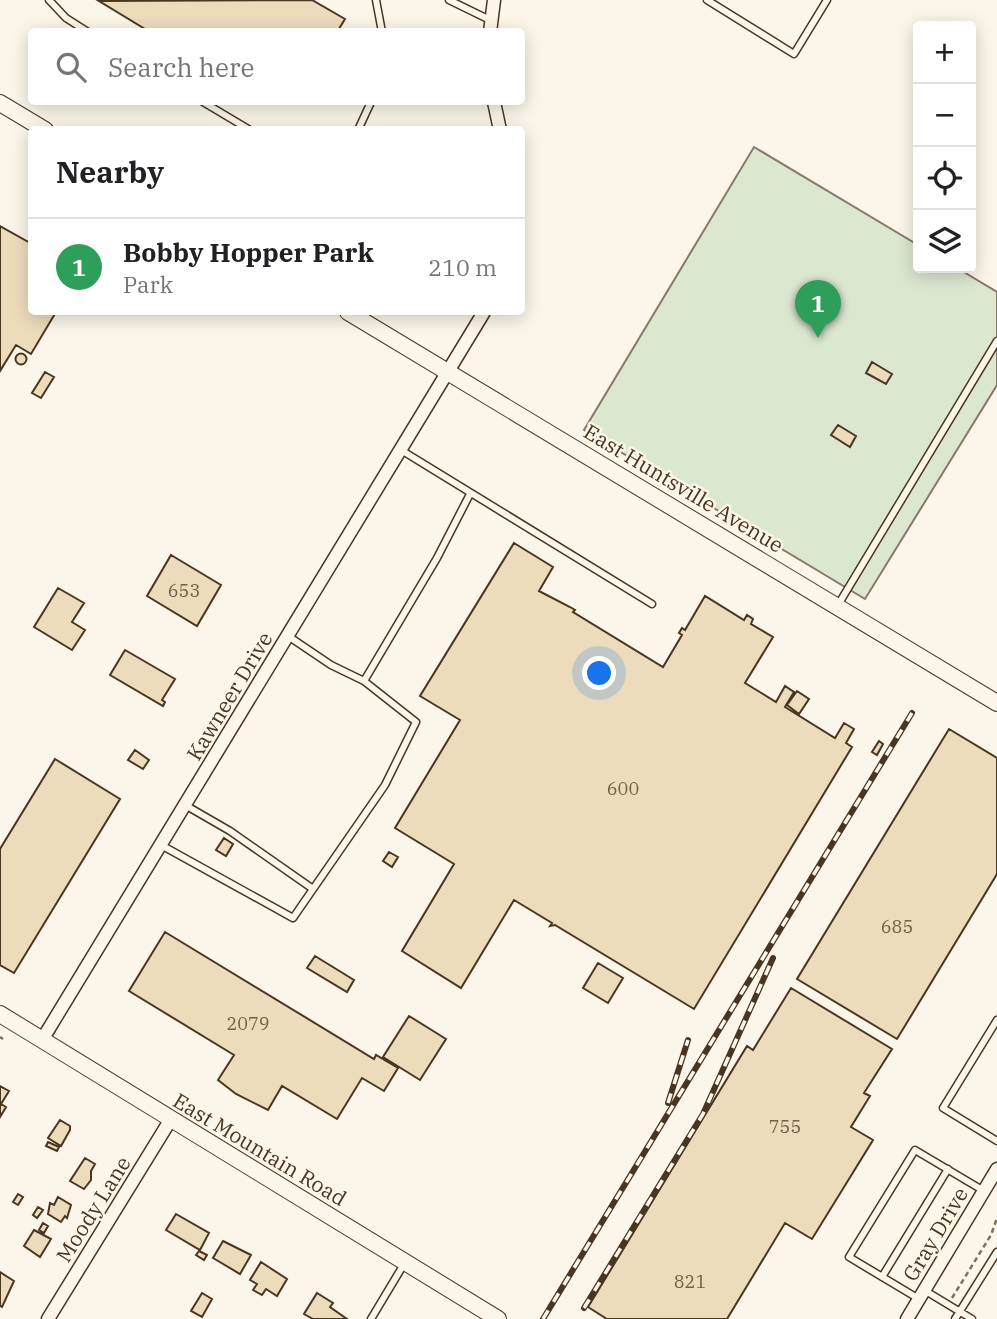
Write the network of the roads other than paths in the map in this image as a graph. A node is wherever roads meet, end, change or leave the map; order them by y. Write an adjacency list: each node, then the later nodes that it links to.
1 (49, 0): 8 (lane)
2 (376, 0): 9 (lane)
3 (449, 0): 7 (lane)
4 (494, 0): 7 (street)
5 (707, 0): 6 (lane)
6 (827, 0)
7 (490, 26)
8 (82, 28)
9 (381, 28)
10 (0, 103): 14 (main road)
11 (208, 105): 15 (lane)
12 (369, 105): 16 (lane)
13 (495, 105): 17 (street)
14 (38, 126)
15 (243, 126)
16 (360, 126)
17 (498, 126)
18 (353, 315): 21 (main road, East Huntsville Avenue)
19 (482, 315): 21 (street, Kawneer Drive)
20 (997, 341): 25 (lane)
21 (449, 372): 22 (street, Kawneer Drive); 25 (main road, East Huntsville Avenue)
22 (401, 450): 23 (lane); 26 (street, Kawneer Drive)
23 (470, 494): 24 (lane); 27 (lane)
24 (652, 604)
25 (838, 605): 28 (main road, East Huntsville Avenue)
26 (288, 636): 27 (lane); 29 (street, Kawneer Drive)
27 (364, 681): 31 (lane)
28 (997, 703)
29 (185, 805): 30 (street, Kawneer Drive); 31 (lane)
30 (161, 845): 31 (lane); 34 (street, Kawneer Drive)
31 (313, 890)
32 (0, 1014): 34 (main road, East Mountain Road)
33 (997, 1020): 36 (lane)
34 (42, 1040): 35 (main road, East Mountain Road)
35 (171, 1119): 41 (main road, East Mountain Road); 45 (street, Moody Lane)
36 (997, 1140)
37 (948, 1169): 39 (lane); 42 (lane); 42 (lane)
38 (997, 1169): 39 (street, Gray Drive)
39 (984, 1191): 43 (street, Gray Drive)
40 (997, 1252): 44 (lane)
41 (405, 1262): 46 (lane); 47 (main road, East Mountain Road)
42 (882, 1277): 43 (lane)
43 (921, 1295): 44 (lane); 48 (street, Gray Drive)
44 (960, 1311): 49 (lane); 50 (lane)
45 (48, 1319)
46 (370, 1319)
47 (498, 1319)
48 (907, 1319)
49 (955, 1319)
50 (972, 1319)

